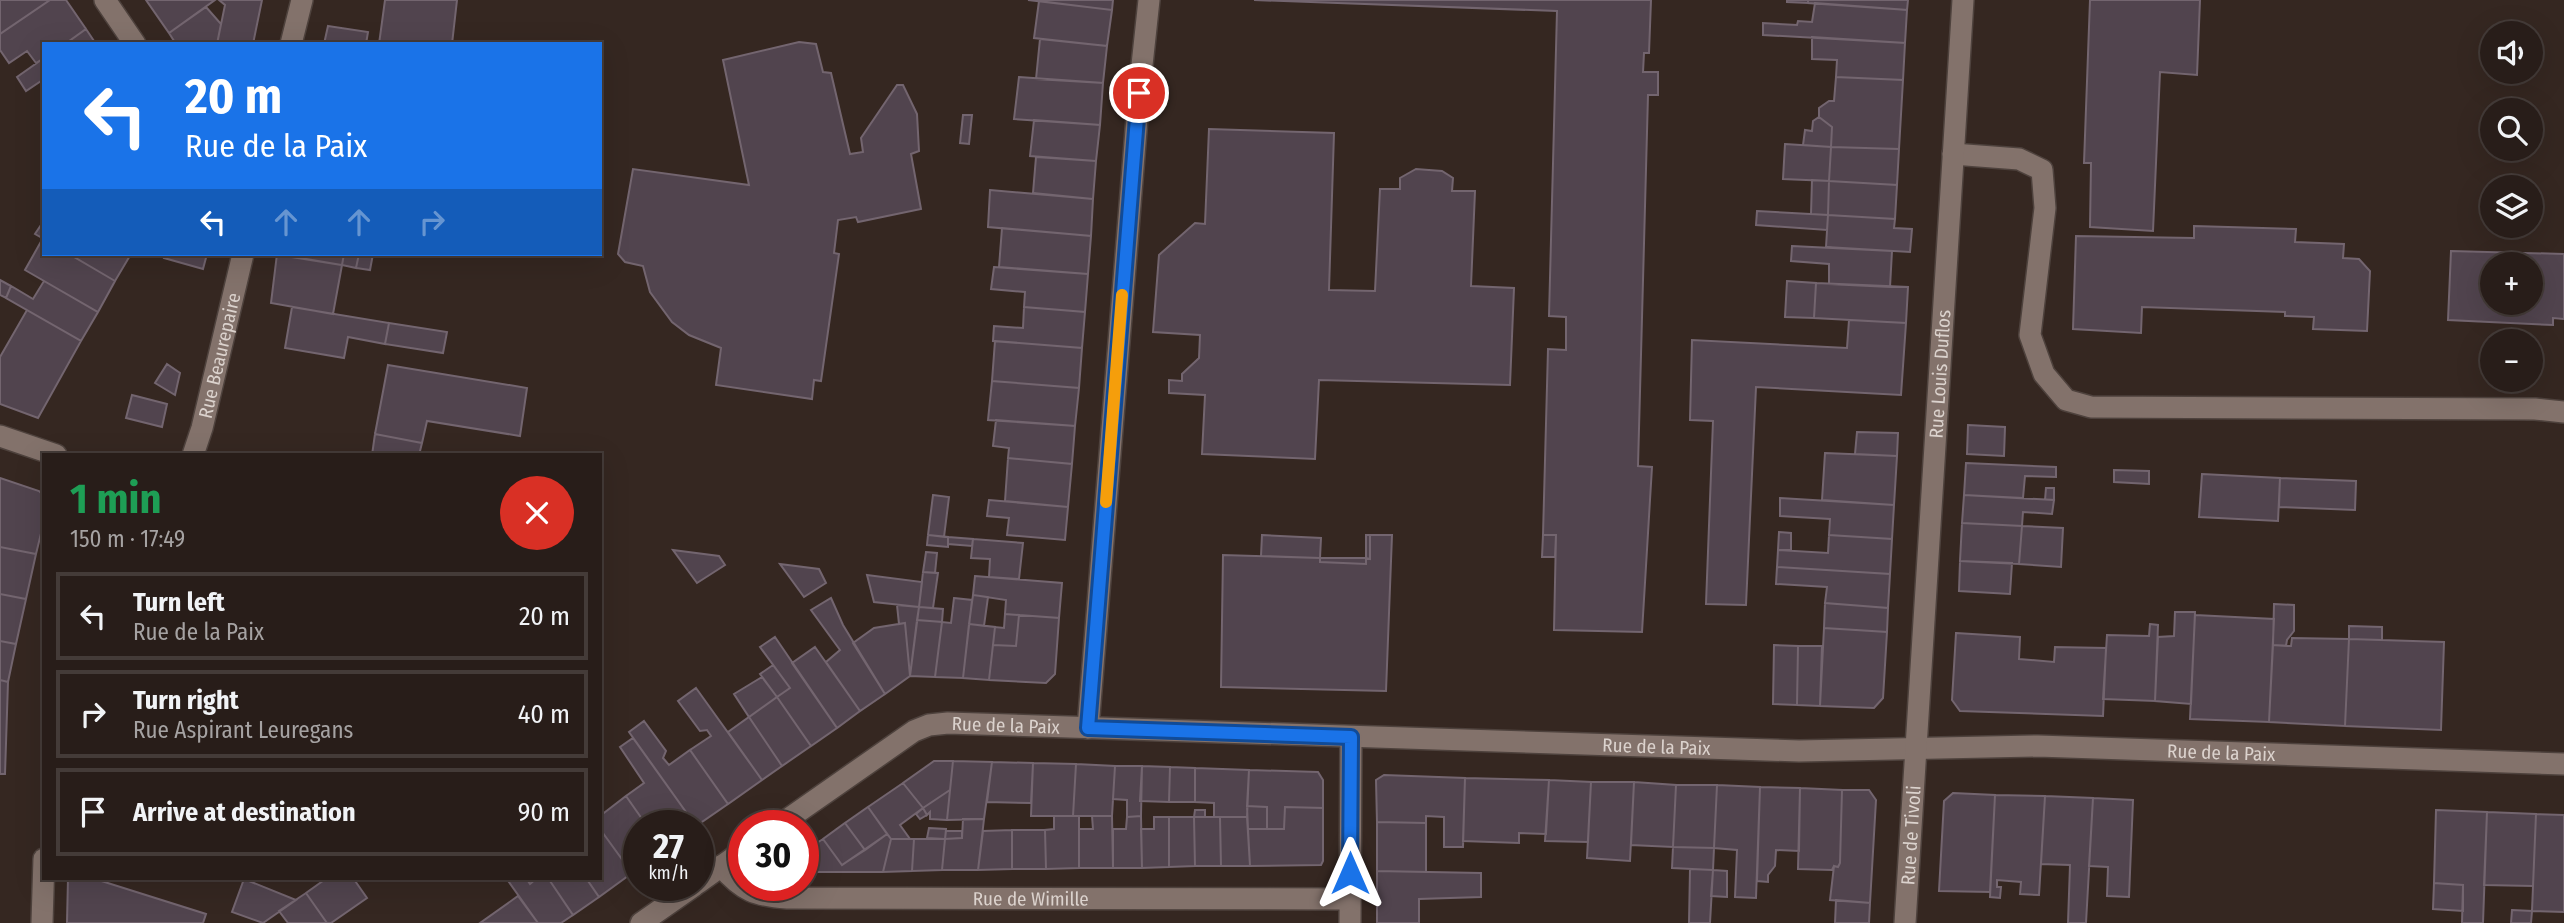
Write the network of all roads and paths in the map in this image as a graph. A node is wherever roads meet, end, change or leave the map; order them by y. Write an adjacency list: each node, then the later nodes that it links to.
1 (105, 0): 5 (street)
2 (302, 0): 6 (street)
3 (1149, 0): 13 (street)
4 (1963, 0): 7 (street, Rue Louis Duflos)
5 (134, 42)
6 (292, 42)
7 (1953, 154): 9 (street); 15 (street, Rue Louis Duflos)
8 (243, 256): 12 (street, Rue Beaurepaire)
9 (2564, 412)
10 (0, 436): 11 (street)
11 (50, 453)
12 (194, 453)
13 (1088, 728): 14 (street, Rue de la Paix); 17 (street, Rue de la Paix)
14 (1351, 737): 15 (street, Rue de la Paix); 22 (street)
15 (1915, 748): 16 (street, Rue de la Paix); 27 (street, Rue de Tivoli)
16 (2564, 764)
17 (800, 810)
18 (728, 862): 19 (street)
19 (722, 866): 20 (street); 22 (street, Rue de Wimille)
20 (714, 872)
21 (43, 880): 24 (street)
22 (1350, 899): 26 (street)
23 (672, 901): 25 (street)
24 (42, 923)
25 (641, 923)
26 (1350, 923)
27 (1905, 923)

